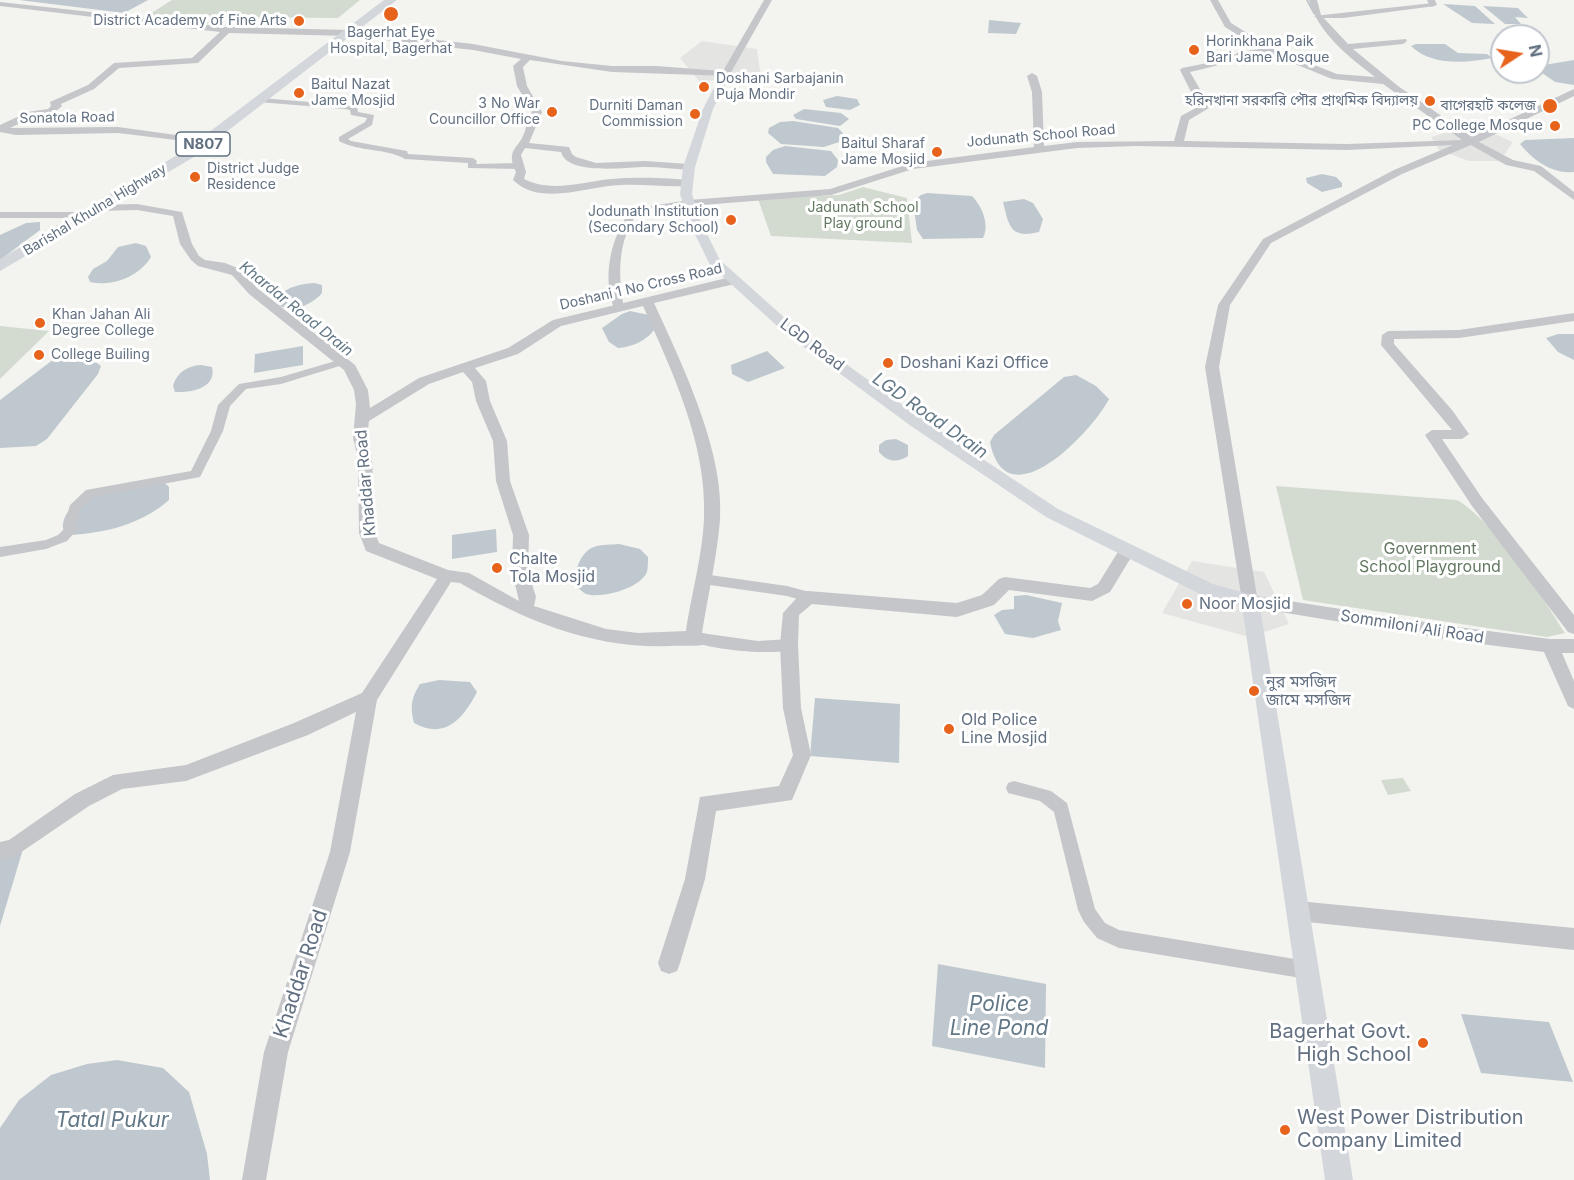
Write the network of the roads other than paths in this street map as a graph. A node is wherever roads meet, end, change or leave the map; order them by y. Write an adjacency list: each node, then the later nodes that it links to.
1 (391, 0): 9 (highway, Barishal Khulna Highway / N807)
2 (768, 0): 14 (street)
3 (1214, 0): 16 (street)
4 (1313, 0): 7 (street)
5 (1432, 3): 7 (street)
6 (0, 4): 8 (street)
7 (1317, 16): 11 (street)
8 (226, 30): 9 (street); 19 (street, Sonatola Road)
9 (348, 33): 13 (street); 18 (highway, Barishal Khulna Highway / N807)
10 (1403, 41): 11 (street)
11 (1346, 47): 16 (street)
12 (1265, 51): 23 (street)
13 (527, 58): 14 (street); 22 (street)
14 (726, 74): 26 (main road, LGD Road)
15 (1032, 76): 24 (street)
16 (1386, 81): 20 (street)
17 (1574, 92): 20 (street)
18 (261, 100): 21 (highway, Barishal Khulna Highway / N807); 25 (street)
19 (0, 129): 21 (street, Sonatola Road)
20 (1472, 141): 23 (street, Jodunath School Road); 28 (street); 45 (street)
21 (205, 142): 30 (highway, Barishal Khulna Highway / N807)
22 (521, 145): 25 (street); 26 (street)
23 (1178, 145): 24 (street, Jodunath School Road)
24 (1039, 149): 29 (street, Jodunath School Road)
25 (518, 166): 27 (street)
26 (689, 167): 27 (main road, LGD Road)
27 (687, 183): 29 (main road, LGD Road)
28 (1574, 196)
29 (689, 203): 33 (main road, LGD Road); 35 (street)
30 (92, 211): 31 (street); 32 (highway, Barishal Khulna Highway / N807); 37 (street, Khaddar Road)
31 (0, 214)
32 (0, 266)
33 (735, 280): 34 (street, Doshani 1 No Cross Road); 40 (main road, LGD Road)
34 (647, 302): 35 (street, Doshani 1 No Cross Road); 43 (street)
35 (619, 308): 38 (street, Doshani 1 No Cross Road)
36 (1574, 317): 47 (street)
37 (342, 362): 39 (street, Khaddar Road); 41 (street)
38 (466, 367): 39 (street, Doshani 1 No Cross Road); 46 (street)
39 (361, 419): 42 (street, Khaddar Road)
40 (1127, 551): 44 (street); 45 (main road, LGD Road)
41 (0, 552)
42 (447, 576): 46 (street, Khaddar Road); 52 (street)
43 (703, 579): 44 (street); 48 (street)
44 (808, 597): 49 (street)
45 (1250, 601): 50 (street, Sommiloni Ali Road); 56 (main road)
46 (525, 609): 48 (street, Khaddar Road)
47 (1574, 627)
48 (697, 639): 49 (street)
49 (789, 645): 58 (street)
50 (1550, 646): 51 (street, Sommiloni Ali Road); 53 (street)
51 (1574, 646)
52 (368, 698): 55 (street); 60 (street, Khaddar Road)
53 (1574, 701)
54 (1014, 788): 59 (street)
55 (0, 851)
56 (1298, 911): 57 (street); 59 (main road)
57 (1574, 939)
58 (669, 963)
59 (1307, 970): 61 (main road)
60 (254, 1180)
61 (1339, 1180)

